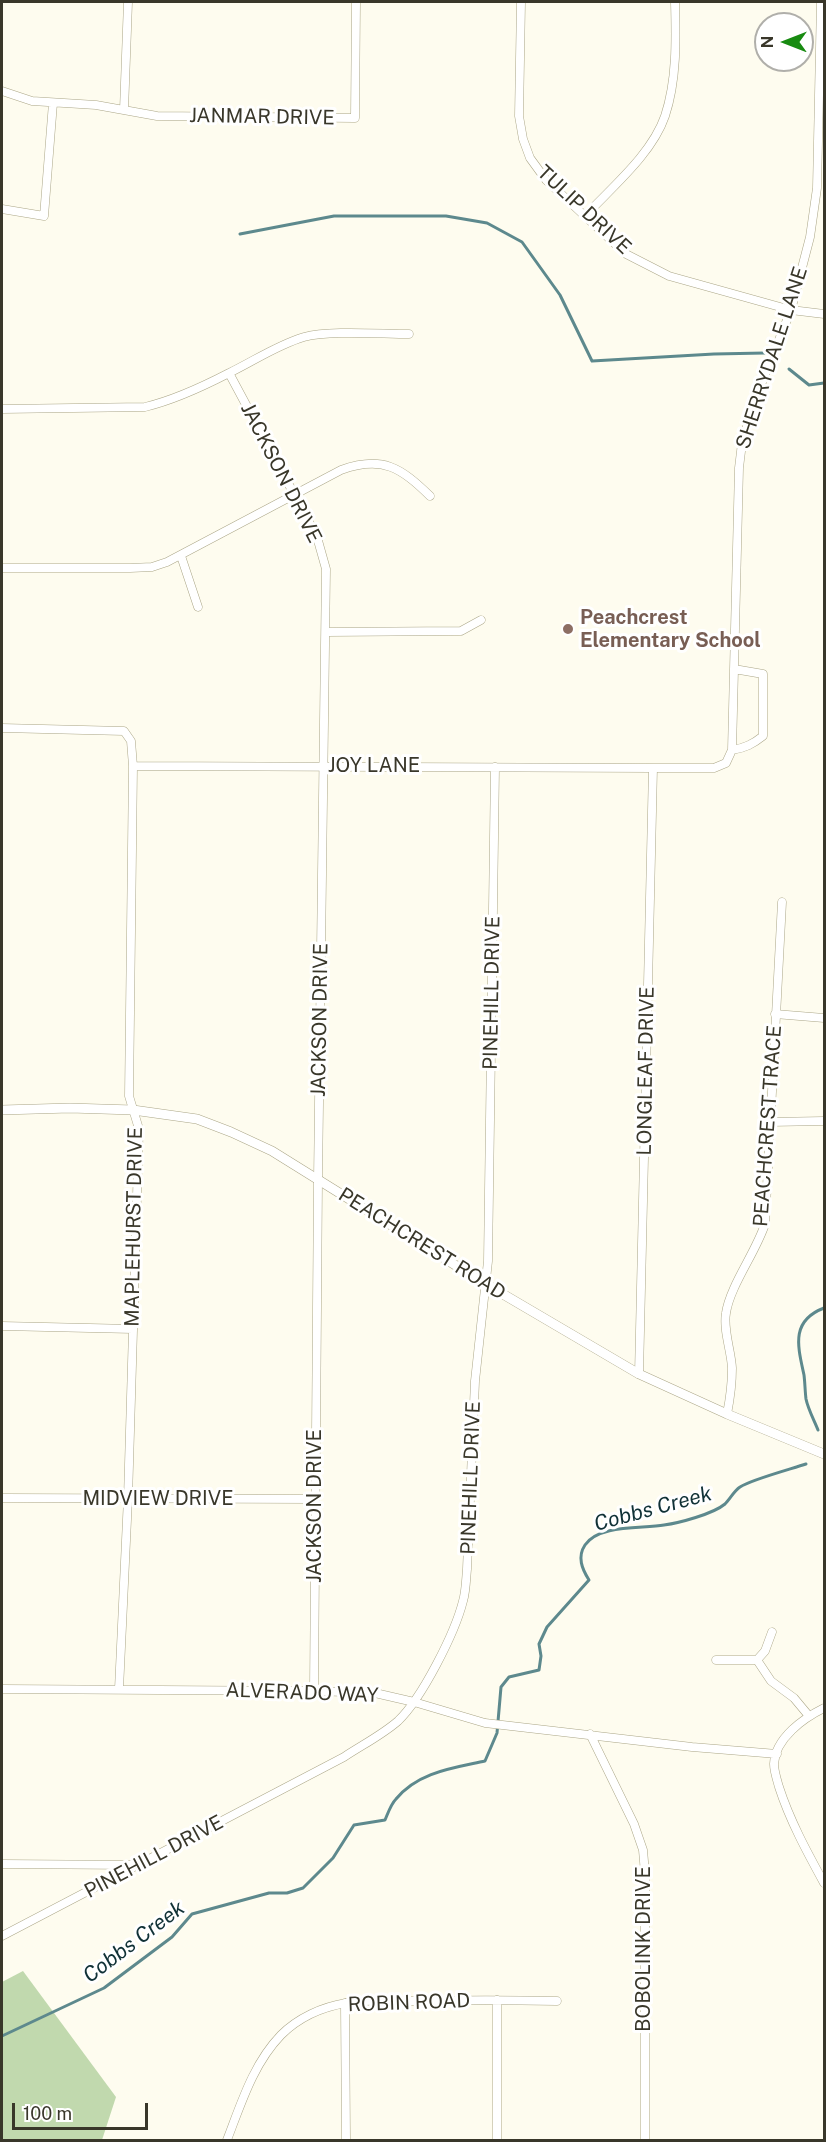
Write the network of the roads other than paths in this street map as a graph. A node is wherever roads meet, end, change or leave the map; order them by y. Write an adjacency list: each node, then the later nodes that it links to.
1 (128, 2): 8 (street)
2 (356, 2): 8 (street, JANMAR DRIVE)
3 (521, 2): 10 (street, TULIP DRIVE)
4 (675, 2): 10 (street)
5 (821, 2): 11 (street, SHERRYDALE LANE)
6 (2, 92): 7 (street)
7 (53, 103): 8 (street); 9 (street)
8 (124, 110)
9 (2, 209)
10 (585, 216): 11 (street, TULIP DRIVE)
11 (791, 310): 12 (street, TULIP DRIVE); 23 (street, SHERRYDALE LANE)
12 (825, 314)
13 (409, 334): 14 (street)
14 (229, 373): 15 (street); 16 (street, JACKSON DRIVE)
15 (2, 409)
16 (295, 496): 17 (street); 18 (street); 22 (street, JACKSON DRIVE)
17 (430, 496)
18 (181, 556): 19 (street); 20 (street)
19 (2, 568)
20 (198, 607)
21 (481, 620): 22 (street)
22 (326, 632): 27 (street, JACKSON DRIVE)
23 (734, 669): 25 (street, SHERRYDALE LANE); 25 (street, JOY LANE)
24 (2, 728): 26 (street)
25 (732, 750): 29 (street, JOY LANE)
26 (133, 766): 27 (street, JOY LANE); 34 (street, MAPLEHURST DRIVE)
27 (324, 766): 28 (street, JOY LANE); 37 (street, JACKSON DRIVE)
28 (495, 767): 29 (street, JOY LANE); 38 (street, PINEHILL DRIVE)
29 (653, 768): 41 (street, LONGLEAF DRIVE)
30 (783, 902): 31 (street, PEACHCREST TRACE)
31 (775, 1014): 32 (street); 36 (street, PEACHCREST TRACE)
32 (825, 1018)
33 (2, 1110): 34 (street, PEACHCREST ROAD)
34 (133, 1110): 37 (street, PEACHCREST ROAD); 40 (street, MAPLEHURST DRIVE)
35 (825, 1121): 36 (street)
36 (770, 1122): 42 (street, PEACHCREST TRACE)
37 (318, 1180): 38 (street, PEACHCREST ROAD); 46 (street, JACKSON DRIVE)
38 (484, 1282): 41 (street, PEACHCREST ROAD); 53 (street, PINEHILL DRIVE)
39 (2, 1326): 40 (street)
40 (133, 1329): 45 (street, MAPLEHURST DRIVE)
41 (639, 1374): 42 (street, PEACHCREST ROAD)
42 (727, 1414): 43 (street, PEACHCREST ROAD)
43 (825, 1454)
44 (2, 1498): 45 (street, MIDVIEW DRIVE)
45 (128, 1498): 46 (street, MIDVIEW DRIVE); 51 (street, MAPLEHURST DRIVE)
46 (315, 1499): 52 (street, JACKSON DRIVE)
47 (772, 1632): 49 (street)
48 (716, 1660): 49 (street)
49 (757, 1660): 55 (street)
50 (2, 1689): 51 (street, ALVERADO WAY)
51 (119, 1689): 52 (street, ALVERADO WAY)
52 (314, 1690): 53 (street, ALVERADO WAY)
53 (414, 1702): 56 (street, ALVERADO WAY); 59 (street, PINEHILL DRIVE)
54 (825, 1708): 55 (street)
55 (809, 1716): 57 (street)
56 (590, 1734): 57 (street, ALVERADO WAY); 68 (street, BOBOLINK DRIVE)
57 (777, 1754): 60 (street)
58 (2, 1864): 59 (street)
59 (137, 1865): 61 (street, PINEHILL DRIVE)
60 (825, 1883)
61 (2, 1936)
62 (497, 2000): 63 (street, ROBIN ROAD); 64 (street, ROBIN ROAD); 67 (street)
63 (557, 2001)
64 (345, 2003): 65 (street, ROBIN ROAD); 66 (street)
65 (227, 2140)
66 (346, 2140)
67 (497, 2140)
68 (645, 2140)

